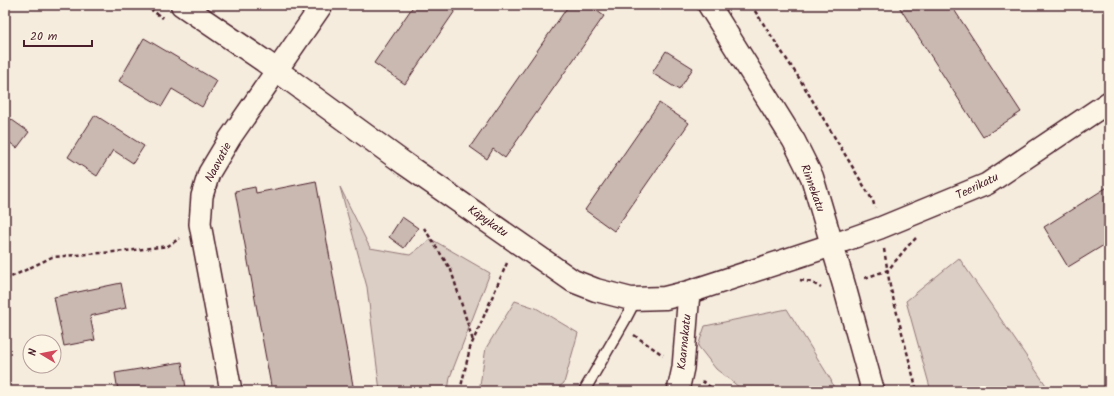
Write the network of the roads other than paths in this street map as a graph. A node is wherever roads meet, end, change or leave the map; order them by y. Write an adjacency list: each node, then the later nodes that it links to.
1 (182, 5): 4 (street, Käpykatu)
2 (322, 5): 4 (street, Naavatie)
3 (709, 5): 6 (street, Rinnekatu)
4 (276, 71): 8 (street, Käpykatu); 9 (street, Naavatie)
5 (1109, 102): 6 (street, Teerikatu)
6 (832, 245): 7 (street, Käpykatu); 12 (street, Rinnekatu)
7 (689, 292): 8 (street, Käpykatu); 11 (street, Kaarnakatu)
8 (636, 299): 10 (lane)
9 (231, 391)
10 (584, 391)
11 (678, 391)
12 (873, 391)

